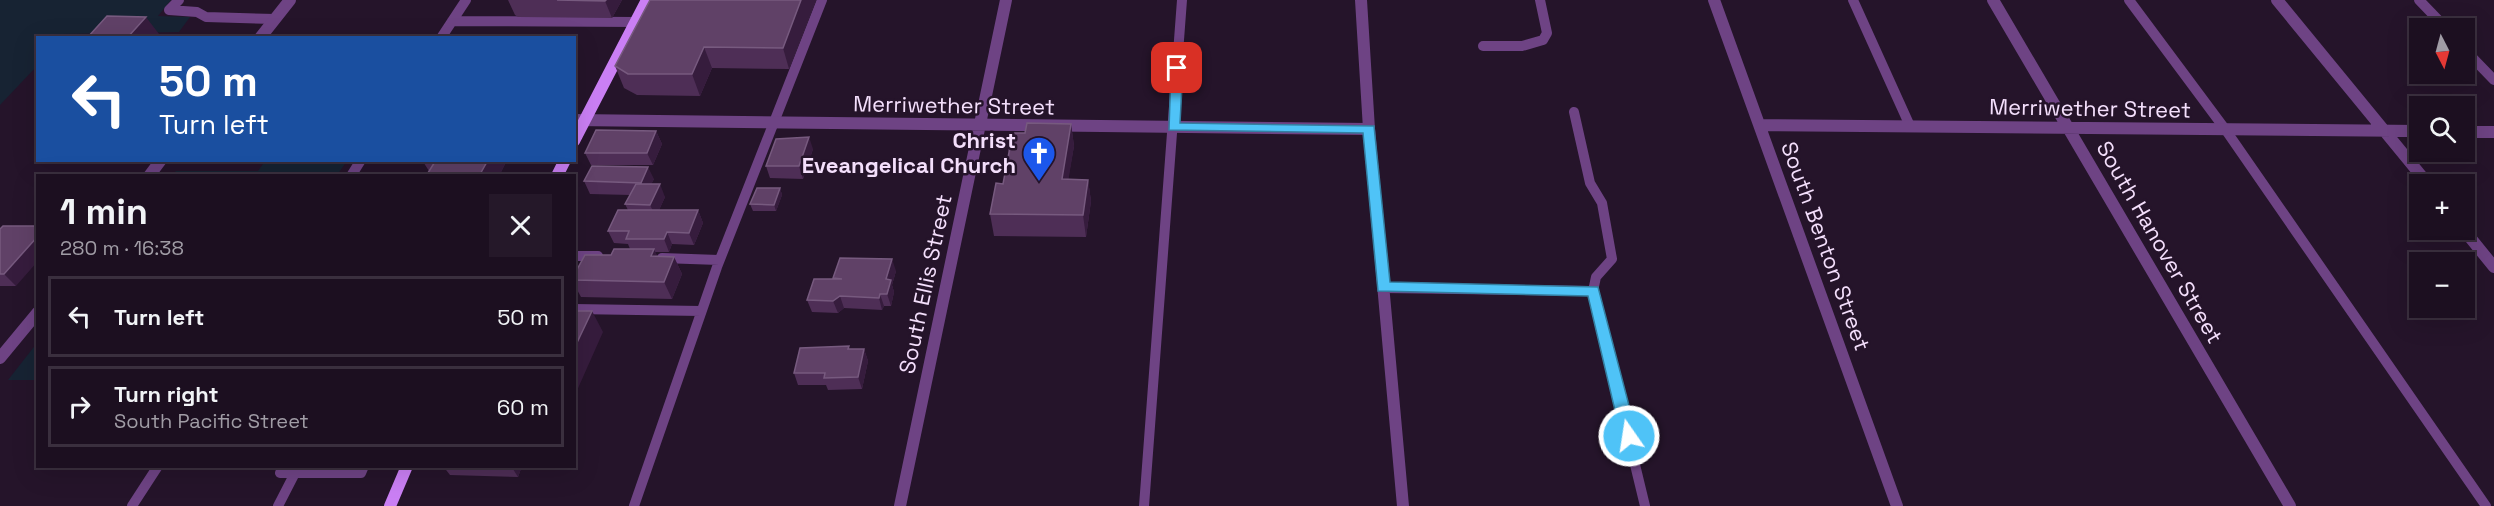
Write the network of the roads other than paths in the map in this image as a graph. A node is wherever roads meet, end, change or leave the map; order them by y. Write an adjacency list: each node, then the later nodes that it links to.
1 (178, 0): 17 (lane)
2 (290, 0): 17 (street)
3 (466, 0): 18 (lane)
4 (647, 0): 19 (main road)
5 (822, 0): 27 (lane)
6 (1006, 0): 28 (street, South Ellis Street)
7 (1182, 0): 31 (lane)
8 (1361, 0): 33 (street)
9 (1540, 0): 22 (lane)
10 (1714, 0): 29 (street, South Benton Street)
11 (1853, 0): 30 (lane)
12 (1993, 0): 32 (street, South Hanover Street)
13 (2129, 0): 34 (lane)
14 (2277, 0): 35 (street)
15 (2419, 0): 16 (lane)
16 (2436, 18)
17 (275, 19): 20 (street)
18 (452, 21): 19 (lane); 21 (lane)
19 (636, 22): 26 (main road)
20 (262, 36)
21 (442, 36)
22 (1483, 46)
23 (2475, 60): 24 (lane)
24 (2494, 80)
25 (1574, 112): 47 (lane)
26 (580, 120): 27 (street, Merriwether Street)
27 (774, 122): 28 (street, Merriwether Street); 44 (lane)
28 (980, 125): 31 (street, Merriwether Street); 61 (street, South Ellis Street)
29 (1760, 125): 30 (street, Merriwether Street); 65 (street, South Benton Street)
30 (1910, 126): 32 (street, Merriwether Street)
31 (1173, 127): 33 (street, Merriwether Street); 62 (lane)
32 (2068, 128): 34 (street, Merriwether Street); 66 (street, South Hanover Street)
33 (1369, 129): 46 (street)
34 (2225, 129): 35 (street, Merriwether Street); 67 (lane)
35 (2386, 131): 36 (street, Merriwether Street); 39 (street)
36 (2409, 131)
37 (2475, 132): 38 (street)
38 (2494, 132)
39 (2420, 174)
40 (2472, 240): 45 (street)
41 (576, 256): 42 (lane)
42 (608, 257)
43 (652, 258): 44 (lane)
44 (719, 260): 49 (lane)
45 (2494, 267)
46 (1383, 288): 47 (lane); 63 (street)
47 (1593, 291): 64 (lane)
48 (576, 309): 49 (lane)
49 (701, 311): 60 (lane)
50 (36, 314): 51 (street)
51 (0, 358)
52 (157, 468): 57 (lane)
53 (282, 468): 56 (lane)
54 (363, 468): 56 (lane)
55 (407, 468): 59 (main road)
56 (295, 473): 58 (lane)
57 (132, 506)
58 (278, 506)
59 (390, 506)
60 (634, 506)
61 (900, 506)
62 (1144, 506)
63 (1403, 506)
64 (1645, 506)
65 (1897, 506)
66 (2290, 506)
67 (2486, 506)

